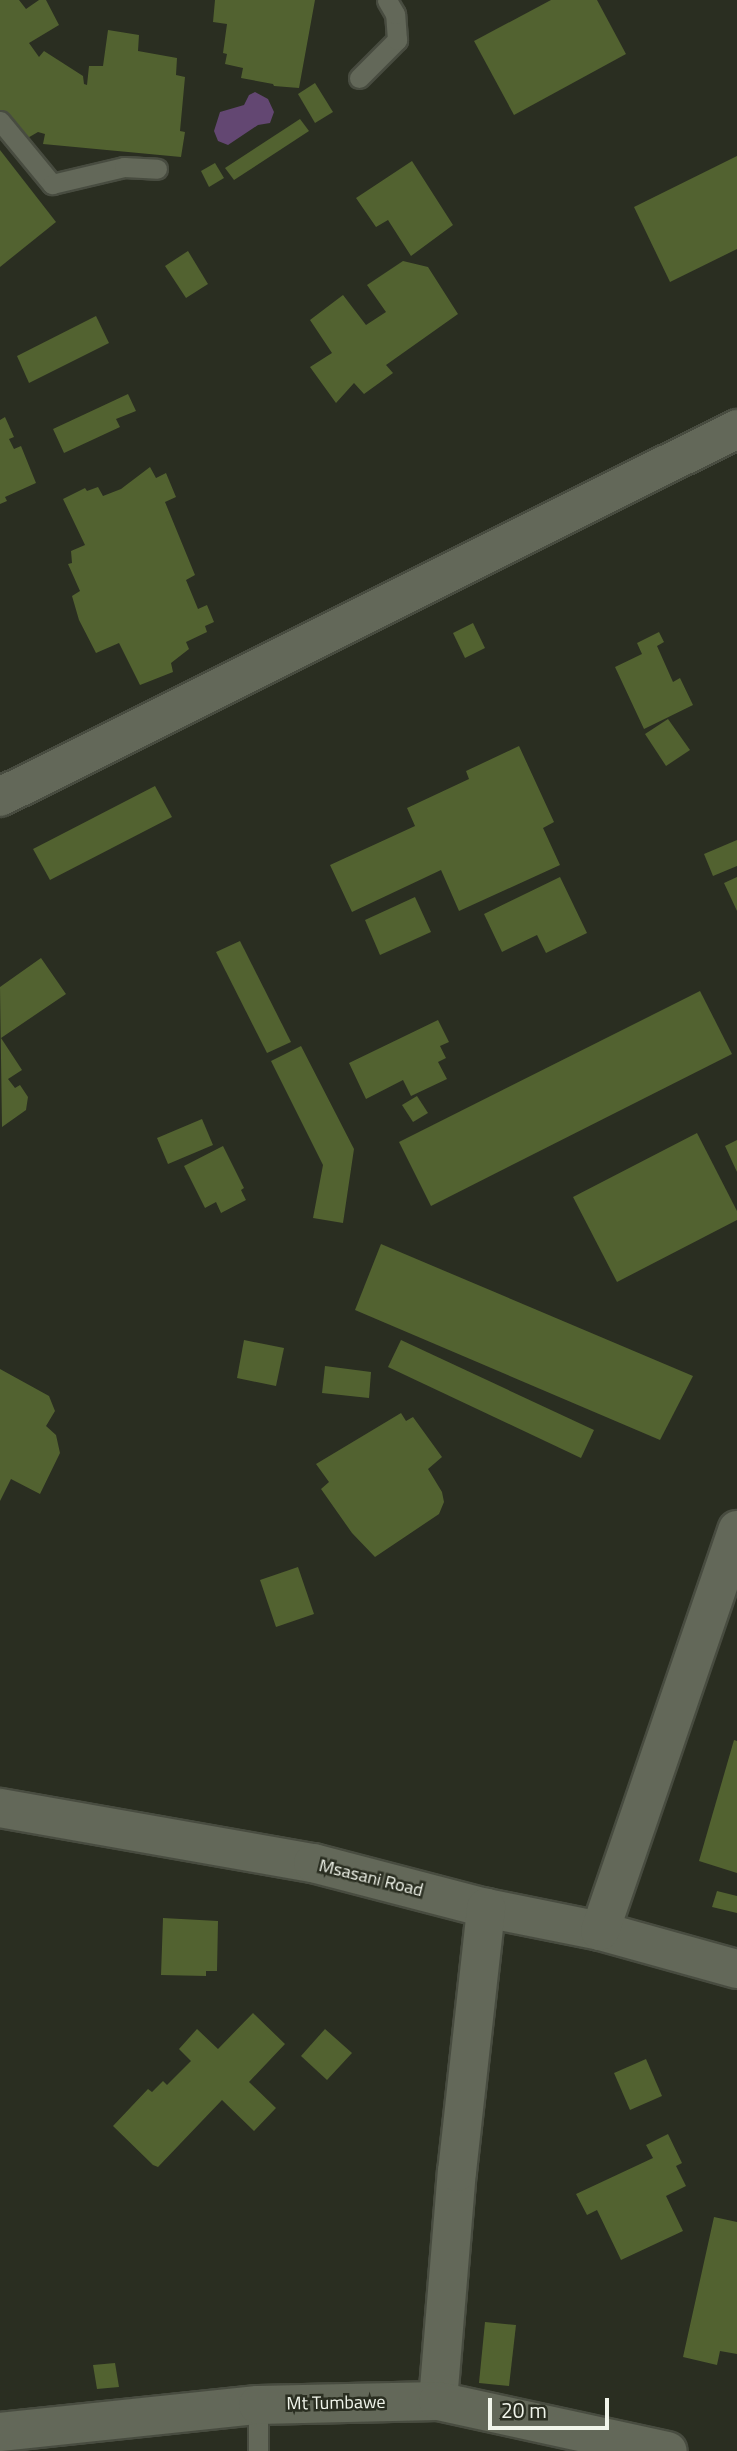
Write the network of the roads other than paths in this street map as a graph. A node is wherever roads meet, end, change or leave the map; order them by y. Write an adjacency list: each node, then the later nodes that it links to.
1 (387, 0): 2 (lane)
2 (359, 78)
3 (0, 121): 4 (lane)
4 (157, 169)
5 (737, 429): 6 (street)
6 (0, 797)
7 (737, 1530): 10 (street)
8 (0, 1808): 9 (street, Msasani Road)
9 (486, 1908): 10 (street, Msasani Road); 12 (street)
10 (600, 1931): 11 (street, Msasani Road)
11 (737, 1969)
12 (438, 2401): 13 (street, Mt Tumbawe); 16 (street, Mt Tumbawe)
13 (258, 2405): 14 (street, Mt Tumbawe); 15 (lane)
14 (0, 2432)
15 (258, 2451)
16 (668, 2451)

